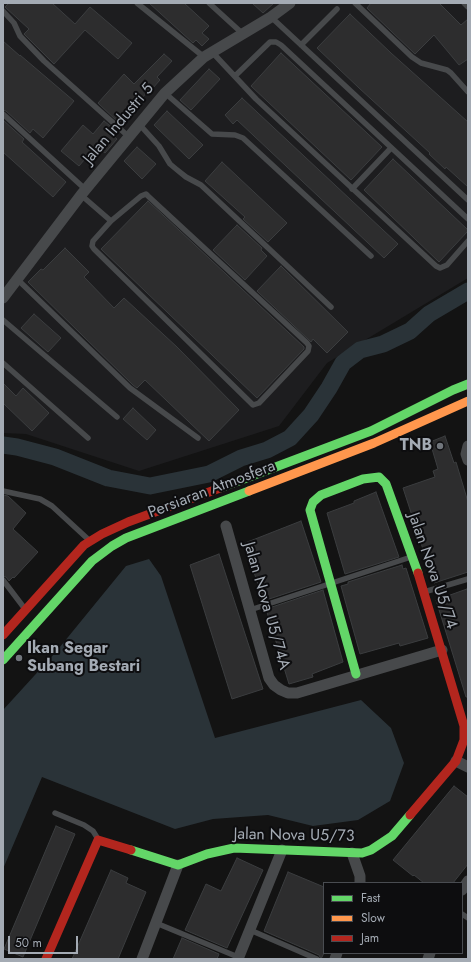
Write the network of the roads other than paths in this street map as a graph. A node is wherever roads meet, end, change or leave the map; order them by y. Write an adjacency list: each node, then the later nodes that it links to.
1 (137, 3): 12 (lane)
2 (208, 3): 10 (lane)
3 (290, 3): 9 (street, Jalan Industri 5)
4 (356, 3): 14 (lane)
5 (464, 3): 6 (lane)
6 (468, 7)
7 (337, 9): 11 (lane)
8 (3, 11): 18 (lane)
9 (271, 17): 10 (street, Jalan Industri 5); 11 (lane)
10 (243, 34): 12 (street, Jalan Industri 5)
11 (301, 45): 22 (lane)
12 (208, 55): 13 (lane); 15 (street, Jalan Industri 5)
13 (234, 76): 19 (lane); 20 (lane)
14 (468, 92)
15 (165, 93): 17 (street, Jalan Industri 5); 26 (lane)
16 (3, 114): 21 (lane)
17 (139, 124): 18 (street, Jalan Industri 5); 29 (lane)
18 (128, 136): 21 (street, Jalan Industri 5)
19 (391, 148): 20 (lane); 23 (lane)
20 (352, 189): 25 (lane)
21 (83, 192): 24 (lane); 27 (street, Jalan Industri 5)
22 (468, 200)
23 (468, 219)
24 (112, 221): 24 (lane)
25 (468, 241)
26 (371, 256)
27 (16, 278): 28 (street, Jalan Industri 5); 36 (lane)
28 (3, 298)
29 (331, 308)
30 (3, 320): 34 (lane)
31 (3, 362): 35 (lane)
32 (468, 384): 41 (street, Persiaran Atmosfera)
33 (468, 401): 51 (street, Persiaran Atmosfera)
34 (117, 417)
35 (88, 438)
36 (198, 438)
37 (468, 446): 38 (street)
38 (468, 460)
39 (3, 491): 41 (lane)
40 (226, 526): 48 (street, Jalan Nova U5/74A)
41 (90, 541): 47 (street, Persiaran Atmosfera)
42 (413, 556): 45 (lane); 45 (street, Jalan Nova U5/74); 46 (street, Jalan Nova U5/74)
43 (468, 579): 46 (lane)
44 (3, 580): 47 (lane)
45 (331, 583): 48 (lane); 52 (street)
46 (424, 592): 50 (street, Jalan Nova U5/74)
47 (25, 610): 49 (street, Persiaran Atmosfera)
48 (250, 610): 52 (street, Jalan Nova U5/74A)
49 (3, 635)
50 (442, 650): 52 (street); 53 (street, Jalan Nova U5/74)
51 (3, 660)
52 (356, 674)
53 (466, 725): 54 (street, Jalan Nova U5/74)
54 (456, 761): 55 (street); 59 (street, Jalan Nova U5/73)
55 (468, 767)
56 (55, 813): 57 (lane)
57 (98, 840): 60 (street); 65 (street)
58 (282, 850): 59 (street, Jalan Nova U5/73); 60 (street, Jalan Nova U5/73); 63 (street)
59 (352, 853): 61 (street)
60 (178, 865): 62 (street)
61 (360, 882)
62 (156, 923): 64 (lane); 66 (street)
63 (250, 930): 64 (street); 67 (lane)
64 (238, 958)
65 (46, 959)
66 (142, 959)
67 (317, 959)

